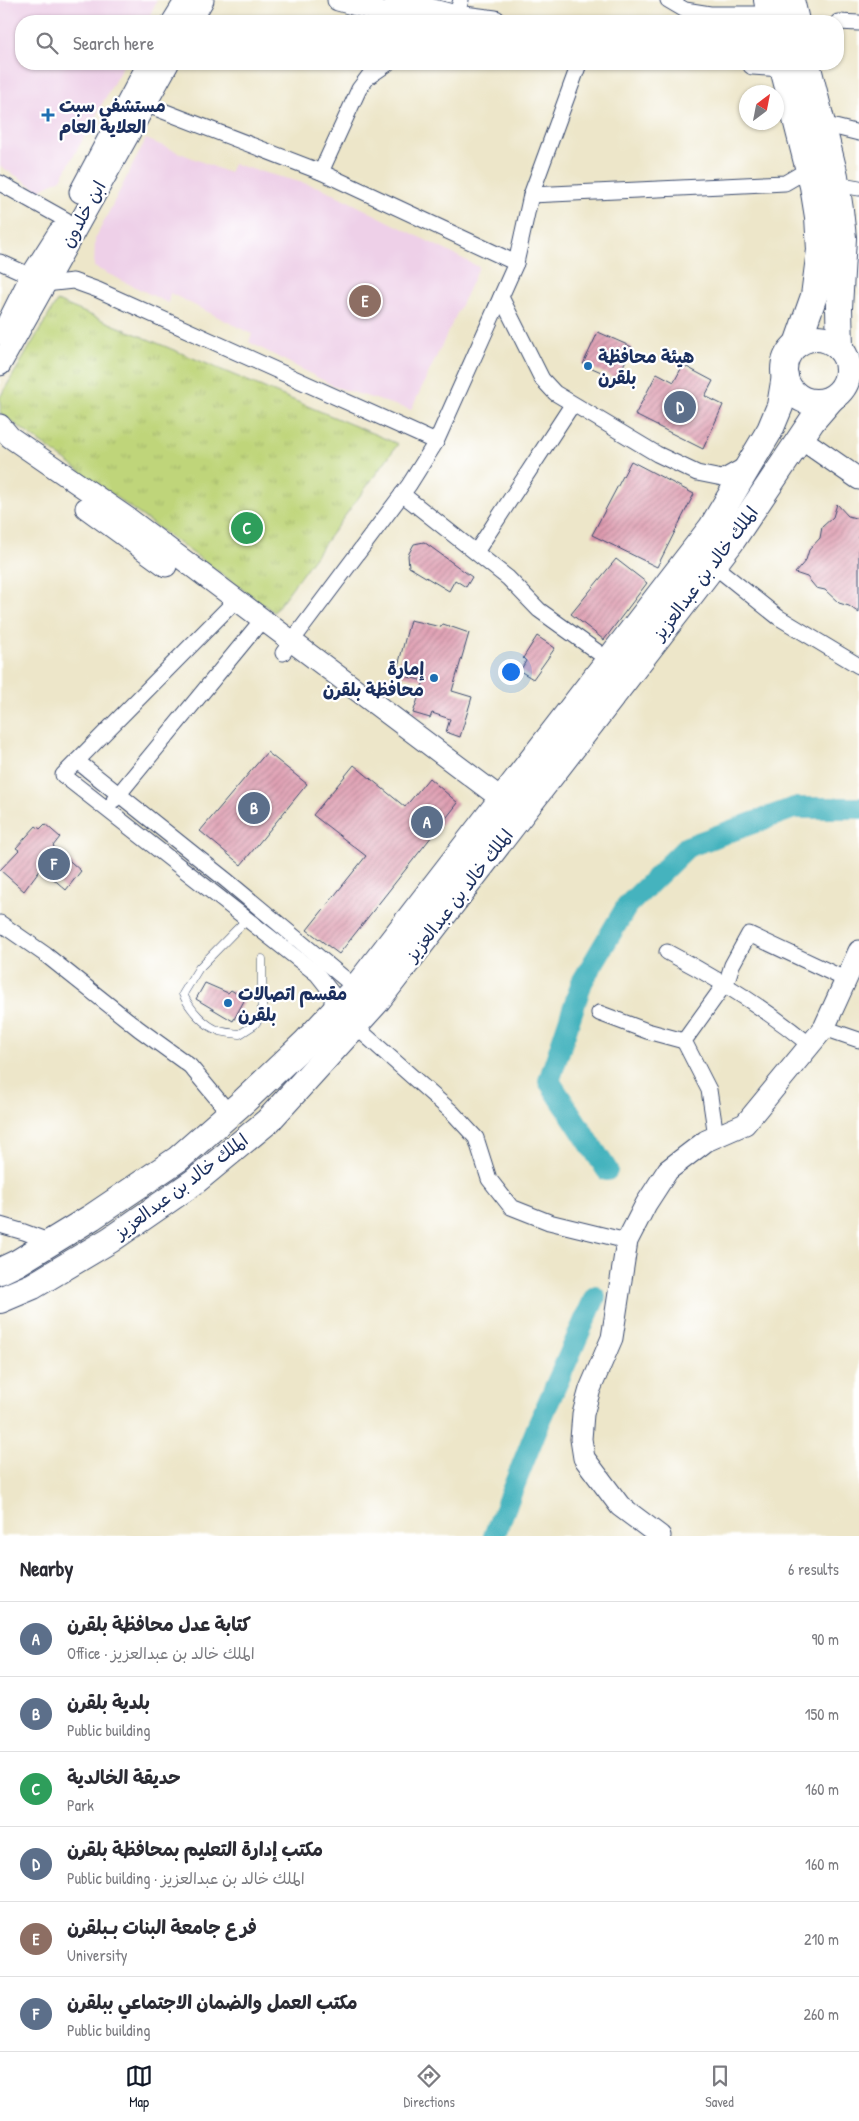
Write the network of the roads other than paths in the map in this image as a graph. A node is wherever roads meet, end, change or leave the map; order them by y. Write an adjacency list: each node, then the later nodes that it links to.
1 (186, 0): 9 (street)
2 (203, 0): 10 (street)
3 (338, 0): 11 (street)
4 (395, 0): 7 (street)
5 (668, 0): 8 (street)
6 (792, 0): 13 (highway)
7 (455, 12): 12 (street)
8 (770, 12)
9 (177, 15)
10 (194, 15)
11 (393, 15)
12 (468, 15)
13 (795, 15)
14 (844, 22): 15 (street)
15 (859, 23)
16 (144, 70): 30 (street, ابن خلدون)
17 (165, 70): 22 (street, ابن خلدون)
18 (378, 70): 26 (street)
19 (576, 70): 29 (street)
20 (791, 70): 25 (highway)
21 (793, 70): 23 (highway)
22 (145, 104): 26 (street); 34 (street, ابن خلدون)
23 (823, 124): 24 (street); 28 (highway)
24 (859, 133)
25 (808, 169): 29 (street); 37 (highway)
26 (321, 172): 33 (street)
27 (0, 183): 30 (street)
28 (848, 186): 31 (highway)
29 (531, 194): 33 (street)
30 (66, 220): 34 (street, ابن خلدون)
31 (851, 235): 38 (highway)
32 (0, 262): 34 (street)
33 (516, 263): 35 (street)
34 (38, 280): 36 (street, ابن خلدون); 39 (street, ابن خلدون); 46 (street)
35 (502, 297): 43 (street); 46 (street)
36 (0, 337)
37 (797, 344): 38 (highway); 41 (highway)
38 (840, 349): 42 (highway)
39 (0, 365)
40 (859, 368): 42 (street)
41 (785, 376): 42 (highway); 48 (highway, الملك خالد بن عبدالعزيز)
42 (835, 395): 45 (highway, الملك خالد بن عبدالعزيز)
43 (572, 405): 48 (street); 51 (street)
44 (0, 425): 53 (street)
45 (800, 438): 49 (street); 52 (highway, الملك خالد بن عبدالعزيز)
46 (436, 442): 50 (street)
47 (0, 447): 53 (street)
48 (752, 461): 56 (highway, الملك خالد بن عبدالعزيز)
49 (859, 479)
50 (402, 494): 51 (street); 55 (street)
51 (476, 552): 56 (street)
52 (713, 565): 57 (street); 72 (highway, الملك خالد بن عبدالعزيز)
53 (231, 605): 54 (street); 58 (street)
54 (258, 625): 55 (street); 59 (street)
55 (286, 647): 60 (street)
56 (610, 661): 60 (highway, الملك خالد بن عبدالعزيز)
57 (859, 666)
58 (77, 761): 59 (street); 61 (street)
59 (119, 794): 61 (street); 69 (street)
60 (498, 806): 69 (highway, الملك خالد بن عبدالعزيز)
61 (107, 809): 62 (street)
62 (248, 918): 66 (lane); 71 (street)
63 (0, 923): 77 (street)
64 (859, 951): 67 (street)
65 (667, 952): 68 (street)
66 (262, 959)
67 (847, 980): 68 (street); 73 (street)
68 (724, 985): 75 (street); 76 (street)
69 (356, 988): 71 (highway, الملك خالد بن عبدالعزيز)
70 (599, 1013): 75 (street)
71 (332, 1014): 77 (highway, الملك خالد بن عبدالعزيز)
72 (355, 1026): 80 (street); 83 (highway, الملك خالد بن عبدالعزيز)
73 (824, 1028): 74 (street); 76 (street)
74 (859, 1040)
75 (684, 1041): 78 (street)
76 (810, 1045): 78 (street)
77 (230, 1114): 81 (highway, الملك خالد بن عبدالعزيز)
78 (716, 1136): 80 (street)
79 (1, 1226): 81 (street)
80 (627, 1241): 84 (street)
81 (51, 1242): 82 (highway, الملك خالد بن عبدالعزيز)
82 (0, 1271)
83 (0, 1300)
84 (660, 1536)

